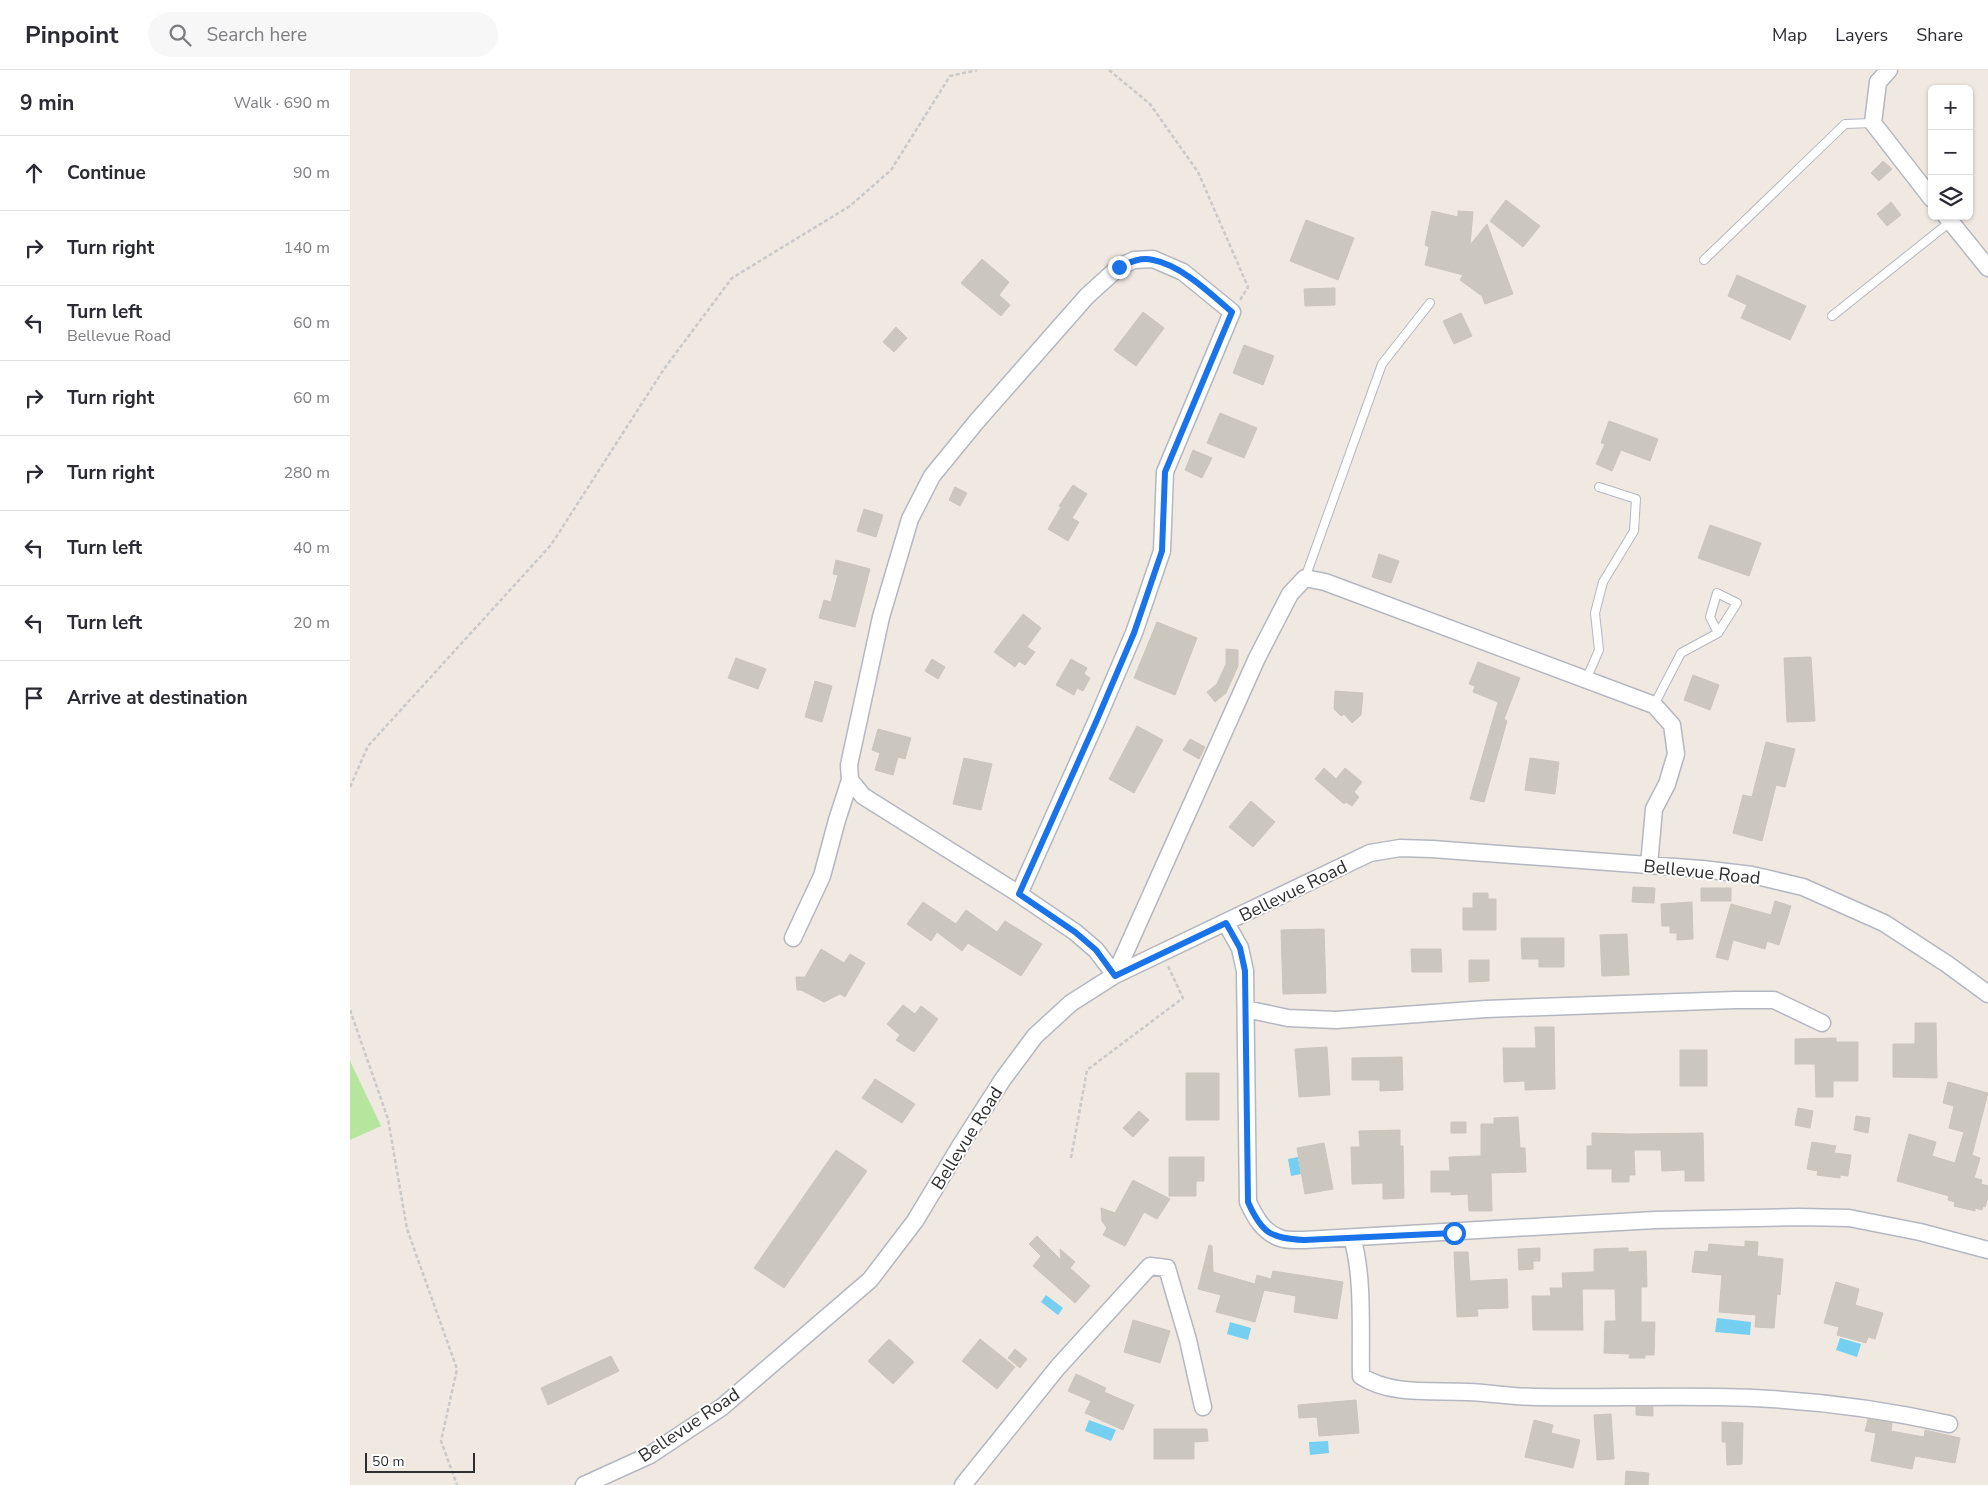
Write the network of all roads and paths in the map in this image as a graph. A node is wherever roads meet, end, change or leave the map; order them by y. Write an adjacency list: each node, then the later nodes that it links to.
1 (978, 70): 19 (path)
2 (1109, 70): 11 (path)
3 (1888, 70): 4 (street)
4 (1873, 123): 5 (street); 8 (lane)
5 (1928, 193)
6 (1947, 220): 12 (lane)
7 (1949, 220): 9 (street)
8 (1704, 260)
9 (1988, 268)
10 (1430, 302): 14 (lane)
11 (1232, 312): 18 (street); 21 (street)
12 (1832, 316)
13 (1600, 487): 16 (lane)
14 (1306, 578): 16 (street); 25 (street)
15 (1718, 633): 15 (lane); 17 (lane)
16 (1586, 680): 17 (street)
17 (1654, 705): 20 (street)
18 (850, 780): 21 (street); 23 (street)
19 (350, 787)
20 (1649, 865): 22 (street, Bellevue Road); 26 (street, Bellevue Road)
21 (1019, 894): 25 (street)
22 (1226, 923): 24 (street, Bellevue Road); 27 (street)
23 (793, 938)
24 (1162, 953): 25 (street, Bellevue Road); 30 (path)
25 (1115, 976): 36 (street, Bellevue Road)
26 (1988, 994)
27 (1246, 1009): 29 (street); 31 (street)
28 (350, 1010): 35 (path)
29 (1822, 1023)
30 (1071, 1158)
31 (1352, 1238): 32 (street); 34 (street)
32 (1988, 1250)
33 (1203, 1408): 37 (street)
34 (1950, 1424)
35 (457, 1485)
36 (584, 1485)
37 (963, 1485)

